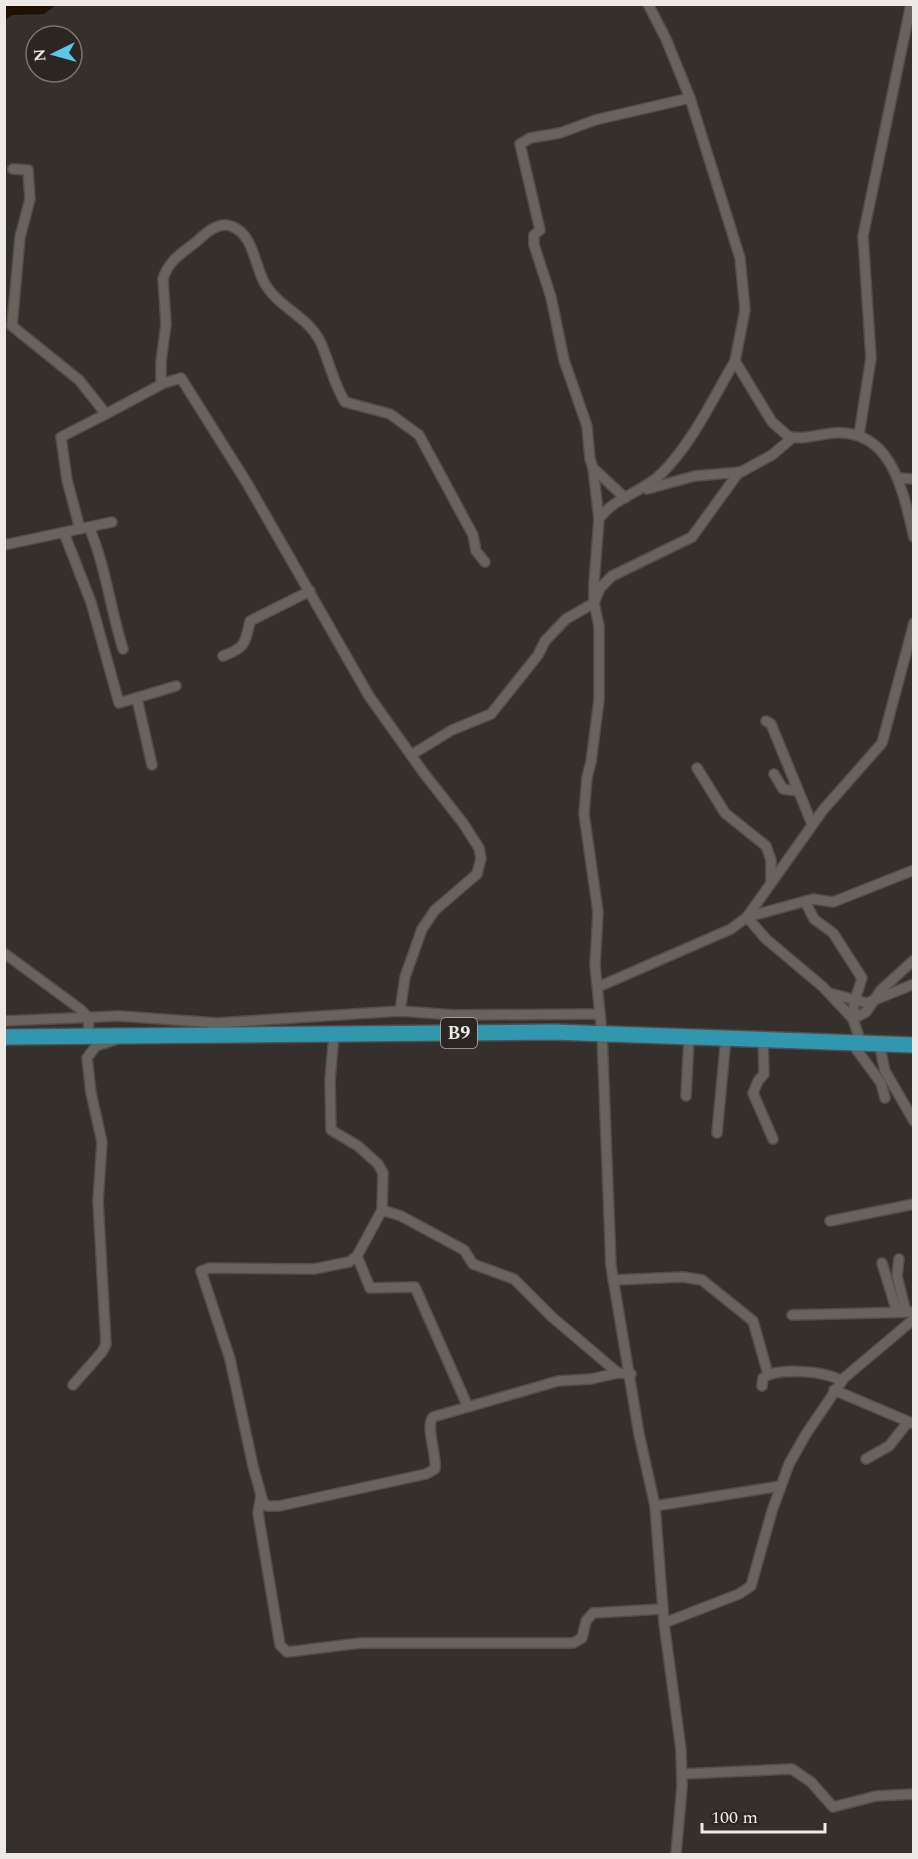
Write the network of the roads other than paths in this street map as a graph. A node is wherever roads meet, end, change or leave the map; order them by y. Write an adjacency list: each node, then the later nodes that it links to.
1 (648, 4): 3 (street)
2 (911, 4): 8 (street)
3 (690, 98): 5 (street); 10 (street)
4 (12, 169): 7 (street)
5 (735, 361): 9 (street); 14 (street)
6 (161, 384): 7 (street); 22 (street); 23 (street)
7 (106, 414): 18 (street)
8 (859, 435): 9 (street); 12 (street)
9 (792, 438): 11 (street)
10 (593, 468): 15 (street); 16 (street)
11 (740, 472): 14 (street); 24 (street)
12 (899, 478): 13 (street); 20 (street)
13 (914, 479)
14 (638, 490): 15 (street)
15 (625, 498): 16 (street)
16 (599, 519): 24 (street)
17 (112, 522): 18 (street)
18 (84, 528): 19 (street); 26 (street)
19 (64, 533): 21 (street); 29 (street)
20 (914, 537)
21 (4, 545)
22 (485, 562)
23 (310, 591): 27 (street); 31 (street)
24 (594, 603): 31 (street); 44 (street)
25 (914, 623): 36 (street)
26 (123, 649)
27 (223, 656)
28 (176, 686): 29 (street)
29 (137, 699): 32 (street)
30 (766, 721): 35 (street)
31 (411, 755): 48 (street)
32 (152, 765)
33 (697, 768): 38 (street)
34 (774, 774): 35 (street)
35 (798, 791): 36 (street)
36 (812, 824): 38 (street)
37 (914, 870): 39 (street)
38 (771, 882): 40 (street)
39 (805, 901): 40 (street); 46 (street)
40 (747, 917): 44 (street); 45 (street)
41 (4, 953): 50 (street)
42 (914, 960): 47 (street)
43 (914, 984): 47 (street)
44 (598, 987): 49 (street)
45 (829, 993): 46 (street); 51 (street)
46 (854, 1001): 47 (street); 51 (street)
47 (873, 1001): 51 (street)
48 (400, 1011): 49 (street); 50 (street)
49 (600, 1014): 54 (street)
50 (89, 1018): 52 (street); 55 (street)
51 (853, 1019): 61 (street)
52 (4, 1020)
53 (334, 1034): 54 (highway, B9); 56 (highway, B9); 70 (street)
54 (602, 1034): 59 (highway, B9); 75 (street)
55 (88, 1036): 56 (highway, B9); 57 (highway, B9)
56 (125, 1036): 83 (street)
57 (4, 1037)
58 (726, 1037): 59 (highway, B9); 60 (highway, B9); 67 (street)
59 (689, 1038): 64 (street)
60 (763, 1038): 61 (highway, B9); 68 (street)
61 (856, 1043): 62 (highway, B9); 65 (street)
62 (879, 1043): 63 (highway, B9); 66 (street)
63 (914, 1045)
64 (686, 1096)
65 (885, 1098)
66 (914, 1122)
67 (717, 1133)
68 (773, 1139)
69 (914, 1204): 71 (street)
70 (382, 1210): 72 (street); 79 (street)
71 (830, 1221)
72 (357, 1256): 86 (street); 90 (street)
73 (899, 1259): 76 (street)
74 (882, 1263): 76 (street)
75 (613, 1280): 80 (street); 81 (street)
76 (905, 1312): 77 (street)
77 (792, 1315)
78 (914, 1319): 82 (street)
79 (618, 1373): 80 (street); 86 (street)
80 (631, 1374): 91 (street)
81 (768, 1374): 82 (street); 84 (street)
82 (841, 1381): 85 (street)
83 (73, 1385)
84 (762, 1386)
85 (834, 1390): 87 (street); 89 (street)
86 (468, 1407): 90 (street)
87 (911, 1423): 88 (street)
88 (866, 1459)
89 (781, 1486): 91 (street); 93 (street)
90 (261, 1495): 92 (street)
91 (655, 1506): 92 (street)
92 (663, 1609): 93 (street)
93 (664, 1623): 94 (street)
94 (682, 1774): 95 (street); 96 (street)
95 (914, 1794)
96 (676, 1854)

